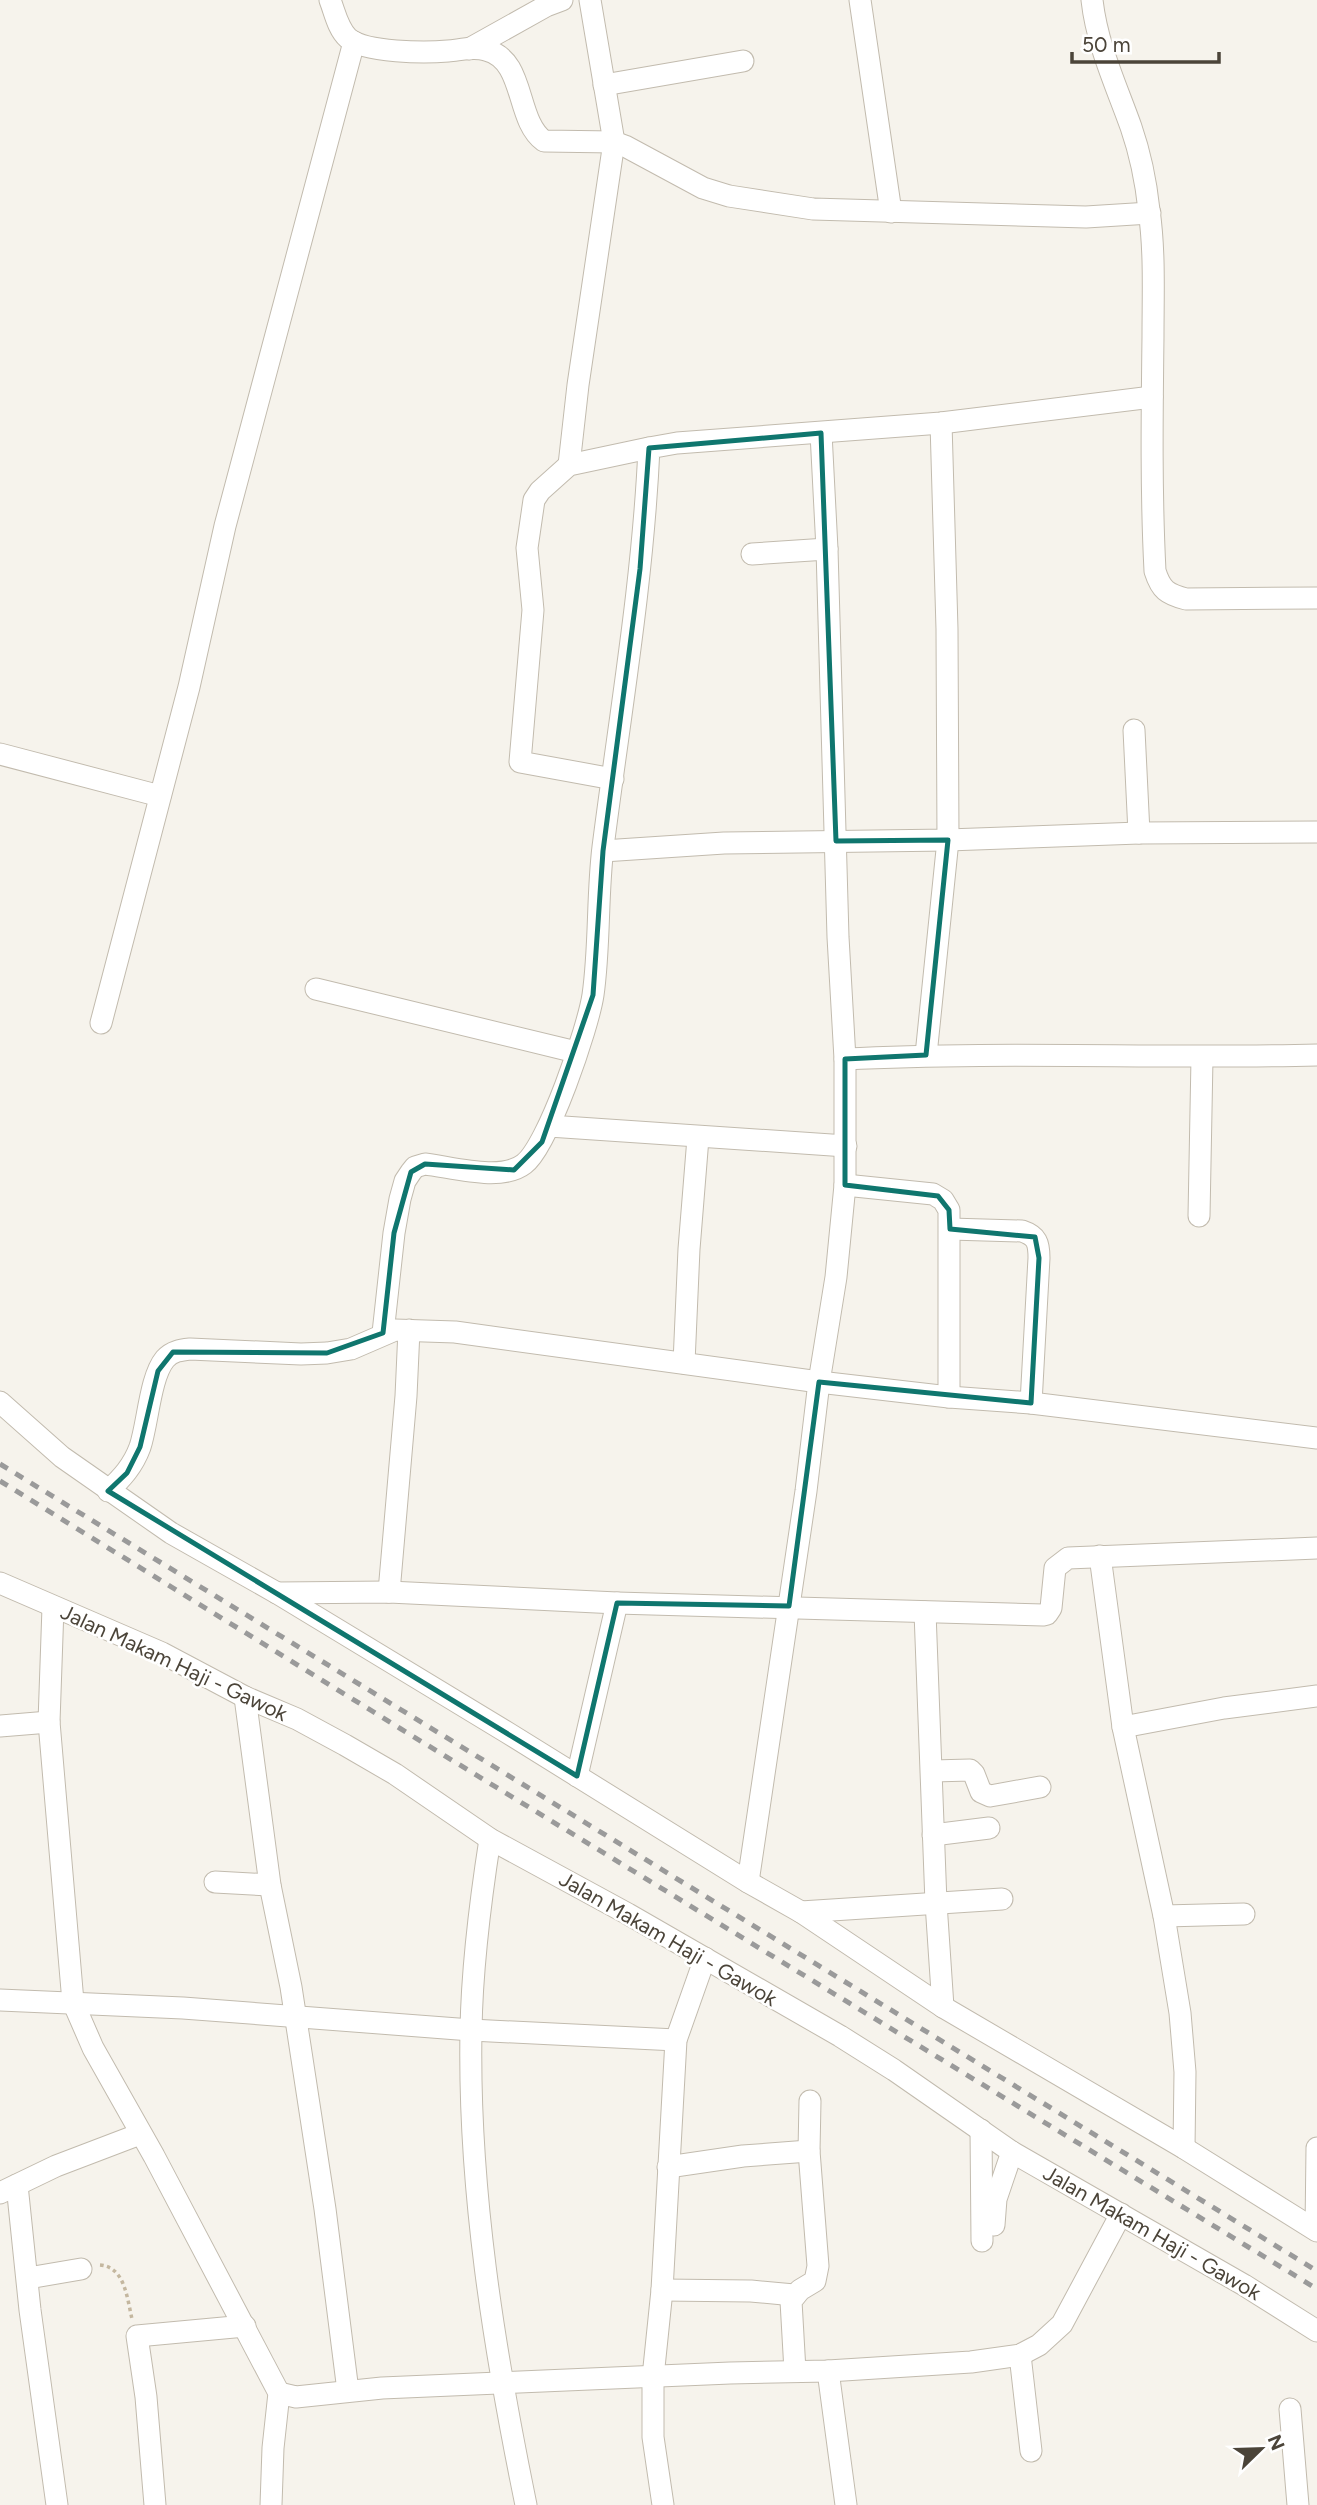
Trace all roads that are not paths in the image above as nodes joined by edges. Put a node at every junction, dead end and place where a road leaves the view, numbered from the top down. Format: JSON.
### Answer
{"nodes":[{"id":1,"x":330,"y":0,"type":"edge"},
{"id":2,"x":562,"y":0,"type":"edge"},
{"id":3,"x":590,"y":0,"type":"edge"},
{"id":4,"x":860,"y":0,"type":"edge"},
{"id":5,"x":1092,"y":0,"type":"edge"},
{"id":6,"x":354,"y":42,"type":"junction"},
{"id":7,"x":469,"y":49,"type":"junction"},
{"id":8,"x":743,"y":61,"type":"dead end"},
{"id":9,"x":604,"y":85,"type":"junction"},
{"id":10,"x":614,"y":142,"type":"junction"},
{"id":11,"x":891,"y":212,"type":"junction"},
{"id":12,"x":1150,"y":213,"type":"junction"},
{"id":13,"x":1153,"y":397,"type":"junction"},
{"id":14,"x":941,"y":423,"type":"junction"},
{"id":15,"x":821,"y":433,"type":"junction"},
{"id":16,"x":649,"y":448,"type":"junction"},
{"id":17,"x":569,"y":465,"type":"junction"},
{"id":18,"x":827,"y":548,"type":"junction"},
{"id":19,"x":752,"y":554,"type":"dead end"},
{"id":20,"x":1317,"y":598,"type":"edge"},
{"id":21,"x":1134,"y":730,"type":"dead end"},
{"id":22,"x":0,"y":754,"type":"edge"},
{"id":23,"x":613,"y":779,"type":"junction"},
{"id":24,"x":160,"y":796,"type":"junction"},
{"id":25,"x":1317,"y":832,"type":"edge"},
{"id":26,"x":1139,"y":833,"type":"junction"},
{"id":27,"x":948,"y":840,"type":"junction"},
{"id":28,"x":836,"y":841,"type":"junction"},
{"id":29,"x":603,"y":851,"type":"junction"},
{"id":30,"x":316,"y":989,"type":"dead end"},
{"id":31,"x":101,"y":1023,"type":"dead end"},
{"id":32,"x":576,"y":1052,"type":"junction"},
{"id":33,"x":926,"y":1055,"type":"junction"},
{"id":34,"x":1317,"y":1055,"type":"edge"},
{"id":35,"x":1202,"y":1058,"type":"junction"},
{"id":36,"x":845,"y":1059,"type":"junction"},
{"id":37,"x":549,"y":1126,"type":"junction"},
{"id":38,"x":698,"y":1138,"type":"junction"},
{"id":39,"x":846,"y":1146,"type":"junction"},
{"id":40,"x":845,"y":1185,"type":"junction"},
{"id":41,"x":1199,"y":1216,"type":"dead end"},
{"id":42,"x":950,"y":1229,"type":"junction"},
{"id":43,"x":409,"y":1330,"type":"junction"},
{"id":44,"x":383,"y":1334,"type":"junction"},
{"id":45,"x":684,"y":1363,"type":"junction"},
{"id":46,"x":819,"y":1382,"type":"junction"},
{"id":47,"x":949,"y":1397,"type":"junction"},
{"id":48,"x":0,"y":1402,"type":"edge"},
{"id":49,"x":1031,"y":1403,"type":"junction"},
{"id":50,"x":1317,"y":1438,"type":"edge"},
{"id":51,"x":108,"y":1491,"type":"junction"},
{"id":52,"x":1317,"y":1548,"type":"edge"},
{"id":53,"x":1100,"y":1556,"type":"junction"},
{"id":54,"x":0,"y":1583,"type":"edge"},
{"id":55,"x":389,"y":1592,"type":"junction"},
{"id":56,"x":277,"y":1593,"type":"junction"},
{"id":57,"x":617,"y":1603,"type":"junction"},
{"id":58,"x":789,"y":1606,"type":"junction"},
{"id":59,"x":53,"y":1607,"type":"junction"},
{"id":60,"x":925,"y":1612,"type":"junction"},
{"id":61,"x":1317,"y":1696,"type":"edge"},
{"id":62,"x":245,"y":1697,"type":"junction"},
{"id":63,"x":49,"y":1722,"type":"junction"},
{"id":64,"x":0,"y":1726,"type":"edge"},
{"id":65,"x":1123,"y":1727,"type":"junction"},
{"id":66,"x":933,"y":1771,"type":"junction"},
{"id":67,"x":577,"y":1776,"type":"junction"},
{"id":68,"x":1040,"y":1787,"type":"dead end"},
{"id":69,"x":989,"y":1828,"type":"dead end"},
{"id":70,"x":933,"y":1835,"type":"junction"},
{"id":71,"x":490,"y":1839,"type":"junction"},
{"id":72,"x":215,"y":1882,"type":"dead end"},
{"id":73,"x":748,"y":1882,"type":"junction"},
{"id":74,"x":271,"y":1885,"type":"junction"},
{"id":75,"x":1002,"y":1899,"type":"dead end"},
{"id":76,"x":936,"y":1903,"type":"junction"},
{"id":77,"x":801,"y":1912,"type":"junction"},
{"id":78,"x":1244,"y":1914,"type":"dead end"},
{"id":79,"x":1164,"y":1916,"type":"junction"},
{"id":80,"x":705,"y":1958,"type":"junction"},
{"id":81,"x":0,"y":2000,"type":"edge"},
{"id":82,"x":73,"y":2002,"type":"junction"},
{"id":83,"x":943,"y":2007,"type":"junction"},
{"id":84,"x":295,"y":2017,"type":"junction"},
{"id":85,"x":471,"y":2030,"type":"junction"},
{"id":86,"x":676,"y":2040,"type":"junction"},
{"id":87,"x":810,"y":2101,"type":"dead end"},
{"id":88,"x":981,"y":2130,"type":"junction"},
{"id":89,"x":140,"y":2134,"type":"junction"},
{"id":90,"x":1184,"y":2148,"type":"junction"},
{"id":91,"x":1317,"y":2148,"type":"edge"},
{"id":92,"x":809,"y":2151,"type":"junction"},
{"id":93,"x":1012,"y":2152,"type":"junction"},
{"id":94,"x":668,"y":2167,"type":"junction"},
{"id":95,"x":1317,"y":2167,"type":"edge"},
{"id":96,"x":9,"y":2189,"type":"edge"},
{"id":97,"x":1121,"y":2214,"type":"junction"},
{"id":98,"x":1316,"y":2231,"type":"edge"},
{"id":99,"x":81,"y":2269,"type":"road end"},
{"id":100,"x":28,"y":2278,"type":"junction"},
{"id":101,"x":662,"y":2290,"type":"junction"},
{"id":102,"x":794,"y":2295,"type":"junction"},
{"id":103,"x":245,"y":2326,"type":"junction"},
{"id":104,"x":1317,"y":2331,"type":"edge"},
{"id":105,"x":1020,"y":2355,"type":"junction"},
{"id":106,"x":795,"y":2371,"type":"junction"},
{"id":107,"x":828,"y":2371,"type":"junction"},
{"id":108,"x":653,"y":2376,"type":"junction"},
{"id":109,"x":502,"y":2383,"type":"junction"},
{"id":110,"x":348,"y":2391,"type":"junction"},
{"id":111,"x":279,"y":2393,"type":"junction"},
{"id":112,"x":1290,"y":2409,"type":"dead end"},
{"id":113,"x":1031,"y":2451,"type":"dead end"},
{"id":114,"x":57,"y":2505,"type":"edge"},
{"id":115,"x":155,"y":2505,"type":"edge"},
{"id":116,"x":271,"y":2505,"type":"edge"},
{"id":117,"x":526,"y":2505,"type":"edge"},
{"id":118,"x":663,"y":2505,"type":"edge"},
{"id":119,"x":846,"y":2505,"type":"edge"},
{"id":120,"x":1298,"y":2505,"type":"edge"}],
"edges":[{"from":1,"to":6,"type":"street"},
{"from":2,"to":7,"type":"street"},
{"from":3,"to":9,"type":"street"},
{"from":4,"to":11,"type":"street"},
{"from":5,"to":12,"type":"street"},
{"from":6,"to":7,"type":"street"},
{"from":6,"to":24,"type":"street"},
{"from":7,"to":10,"type":"street"},
{"from":8,"to":9,"type":"street"},
{"from":9,"to":10,"type":"street"},
{"from":10,"to":11,"type":"street"},
{"from":10,"to":17,"type":"street"},
{"from":11,"to":12,"type":"street"},
{"from":12,"to":13,"type":"street"},
{"from":13,"to":14,"type":"street"},
{"from":13,"to":20,"type":"street"},
{"from":14,"to":15,"type":"street"},
{"from":14,"to":27,"type":"street"},
{"from":15,"to":16,"type":"street"},
{"from":15,"to":18,"type":"street"},
{"from":16,"to":17,"type":"street"},
{"from":16,"to":23,"type":"street"},
{"from":17,"to":23,"type":"street"},
{"from":18,"to":19,"type":"street"},
{"from":18,"to":28,"type":"street"},
{"from":21,"to":26,"type":"street"},
{"from":22,"to":24,"type":"street"},
{"from":23,"to":29,"type":"street"},
{"from":24,"to":31,"type":"street"},
{"from":25,"to":26,"type":"street"},
{"from":26,"to":27,"type":"street"},
{"from":27,"to":28,"type":"street"},
{"from":27,"to":33,"type":"street"},
{"from":28,"to":29,"type":"street"},
{"from":28,"to":36,"type":"street"},
{"from":29,"to":32,"type":"street"},
{"from":30,"to":32,"type":"street"},
{"from":32,"to":37,"type":"street"},
{"from":33,"to":35,"type":"street"},
{"from":33,"to":36,"type":"street"},
{"from":34,"to":35,"type":"street"},
{"from":35,"to":41,"type":"street"},
{"from":36,"to":39,"type":"street"},
{"from":37,"to":38,"type":"street"},
{"from":37,"to":44,"type":"street"},
{"from":38,"to":39,"type":"street"},
{"from":38,"to":45,"type":"street"},
{"from":39,"to":40,"type":"street"},
{"from":40,"to":42,"type":"street"},
{"from":40,"to":46,"type":"street"},
{"from":42,"to":47,"type":"street"},
{"from":42,"to":49,"type":"street"},
{"from":43,"to":44,"type":"street"},
{"from":43,"to":45,"type":"street"},
{"from":43,"to":55,"type":"street"},
{"from":44,"to":51,"type":"street"},
{"from":45,"to":46,"type":"street"},
{"from":46,"to":47,"type":"street"},
{"from":46,"to":58,"type":"street"},
{"from":47,"to":49,"type":"street"},
{"from":48,"to":51,"type":"street"},
{"from":49,"to":50,"type":"street"},
{"from":51,"to":56,"type":"street"},
{"from":52,"to":53,"type":"street"},
{"from":53,"to":60,"type":"street"},
{"from":53,"to":65,"type":"street"},
{"from":54,"to":59,"type":"street","name":"Jalan Makam Haji - Gawok"},
{"from":55,"to":56,"type":"street"},
{"from":55,"to":57,"type":"street"},
{"from":56,"to":67,"type":"street"},
{"from":57,"to":58,"type":"street"},
{"from":57,"to":67,"type":"street"},
{"from":58,"to":60,"type":"street"},
{"from":58,"to":73,"type":"street"},
{"from":59,"to":62,"type":"street","name":"Jalan Makam Haji - Gawok"},
{"from":59,"to":63,"type":"street"},
{"from":60,"to":66,"type":"street"},
{"from":61,"to":65,"type":"street"},
{"from":62,"to":71,"type":"street","name":"Jalan Makam Haji - Gawok"},
{"from":62,"to":74,"type":"street"},
{"from":63,"to":64,"type":"street"},
{"from":63,"to":82,"type":"street"},
{"from":65,"to":79,"type":"street"},
{"from":66,"to":68,"type":"street"},
{"from":66,"to":70,"type":"street"},
{"from":67,"to":73,"type":"street"},
{"from":69,"to":70,"type":"street"},
{"from":70,"to":76,"type":"street"},
{"from":71,"to":80,"type":"street","name":"Jalan Makam Haji - Gawok"},
{"from":71,"to":85,"type":"street"},
{"from":72,"to":74,"type":"street"},
{"from":73,"to":77,"type":"street"},
{"from":74,"to":84,"type":"street"},
{"from":75,"to":76,"type":"street"},
{"from":76,"to":77,"type":"street"},
{"from":76,"to":83,"type":"street"},
{"from":77,"to":83,"type":"street"},
{"from":78,"to":79,"type":"street"},
{"from":79,"to":90,"type":"street"},
{"from":80,"to":86,"type":"street"},
{"from":80,"to":88,"type":"street","name":"Jalan Makam Haji - Gawok"},
{"from":81,"to":82,"type":"street"},
{"from":82,"to":84,"type":"street"},
{"from":82,"to":89,"type":"street"},
{"from":83,"to":90,"type":"street"},
{"from":84,"to":85,"type":"street"},
{"from":84,"to":110,"type":"street"},
{"from":85,"to":86,"type":"street"},
{"from":85,"to":109,"type":"street"},
{"from":86,"to":94,"type":"street"},
{"from":87,"to":92,"type":"street"},
{"from":88,"to":93,"type":"street","name":"Jalan Makam Haji - Gawok"},
{"from":88,"to":93,"type":"street"},
{"from":89,"to":96,"type":"street"},
{"from":89,"to":103,"type":"street"},
{"from":90,"to":98,"type":"street"},
{"from":91,"to":95,"type":"street"},
{"from":92,"to":94,"type":"street"},
{"from":92,"to":102,"type":"street"},
{"from":93,"to":97,"type":"street","name":"Jalan Makam Haji - Gawok"},
{"from":94,"to":101,"type":"street"},
{"from":95,"to":98,"type":"street"},
{"from":96,"to":100,"type":"street"},
{"from":97,"to":104,"type":"street","name":"Jalan Makam Haji - Gawok"},
{"from":97,"to":105,"type":"street"},
{"from":99,"to":100,"type":"street"},
{"from":100,"to":114,"type":"street"},
{"from":101,"to":102,"type":"street"},
{"from":101,"to":108,"type":"street"},
{"from":102,"to":106,"type":"street"},
{"from":103,"to":111,"type":"street"},
{"from":103,"to":115,"type":"street"},
{"from":105,"to":107,"type":"street"},
{"from":105,"to":113,"type":"street"},
{"from":106,"to":107,"type":"street"},
{"from":106,"to":108,"type":"street"},
{"from":107,"to":119,"type":"street"},
{"from":108,"to":109,"type":"street"},
{"from":108,"to":118,"type":"street"},
{"from":109,"to":110,"type":"street"},
{"from":109,"to":117,"type":"street"},
{"from":110,"to":111,"type":"street"},
{"from":111,"to":116,"type":"street"},
{"from":112,"to":120,"type":"street"}]}
